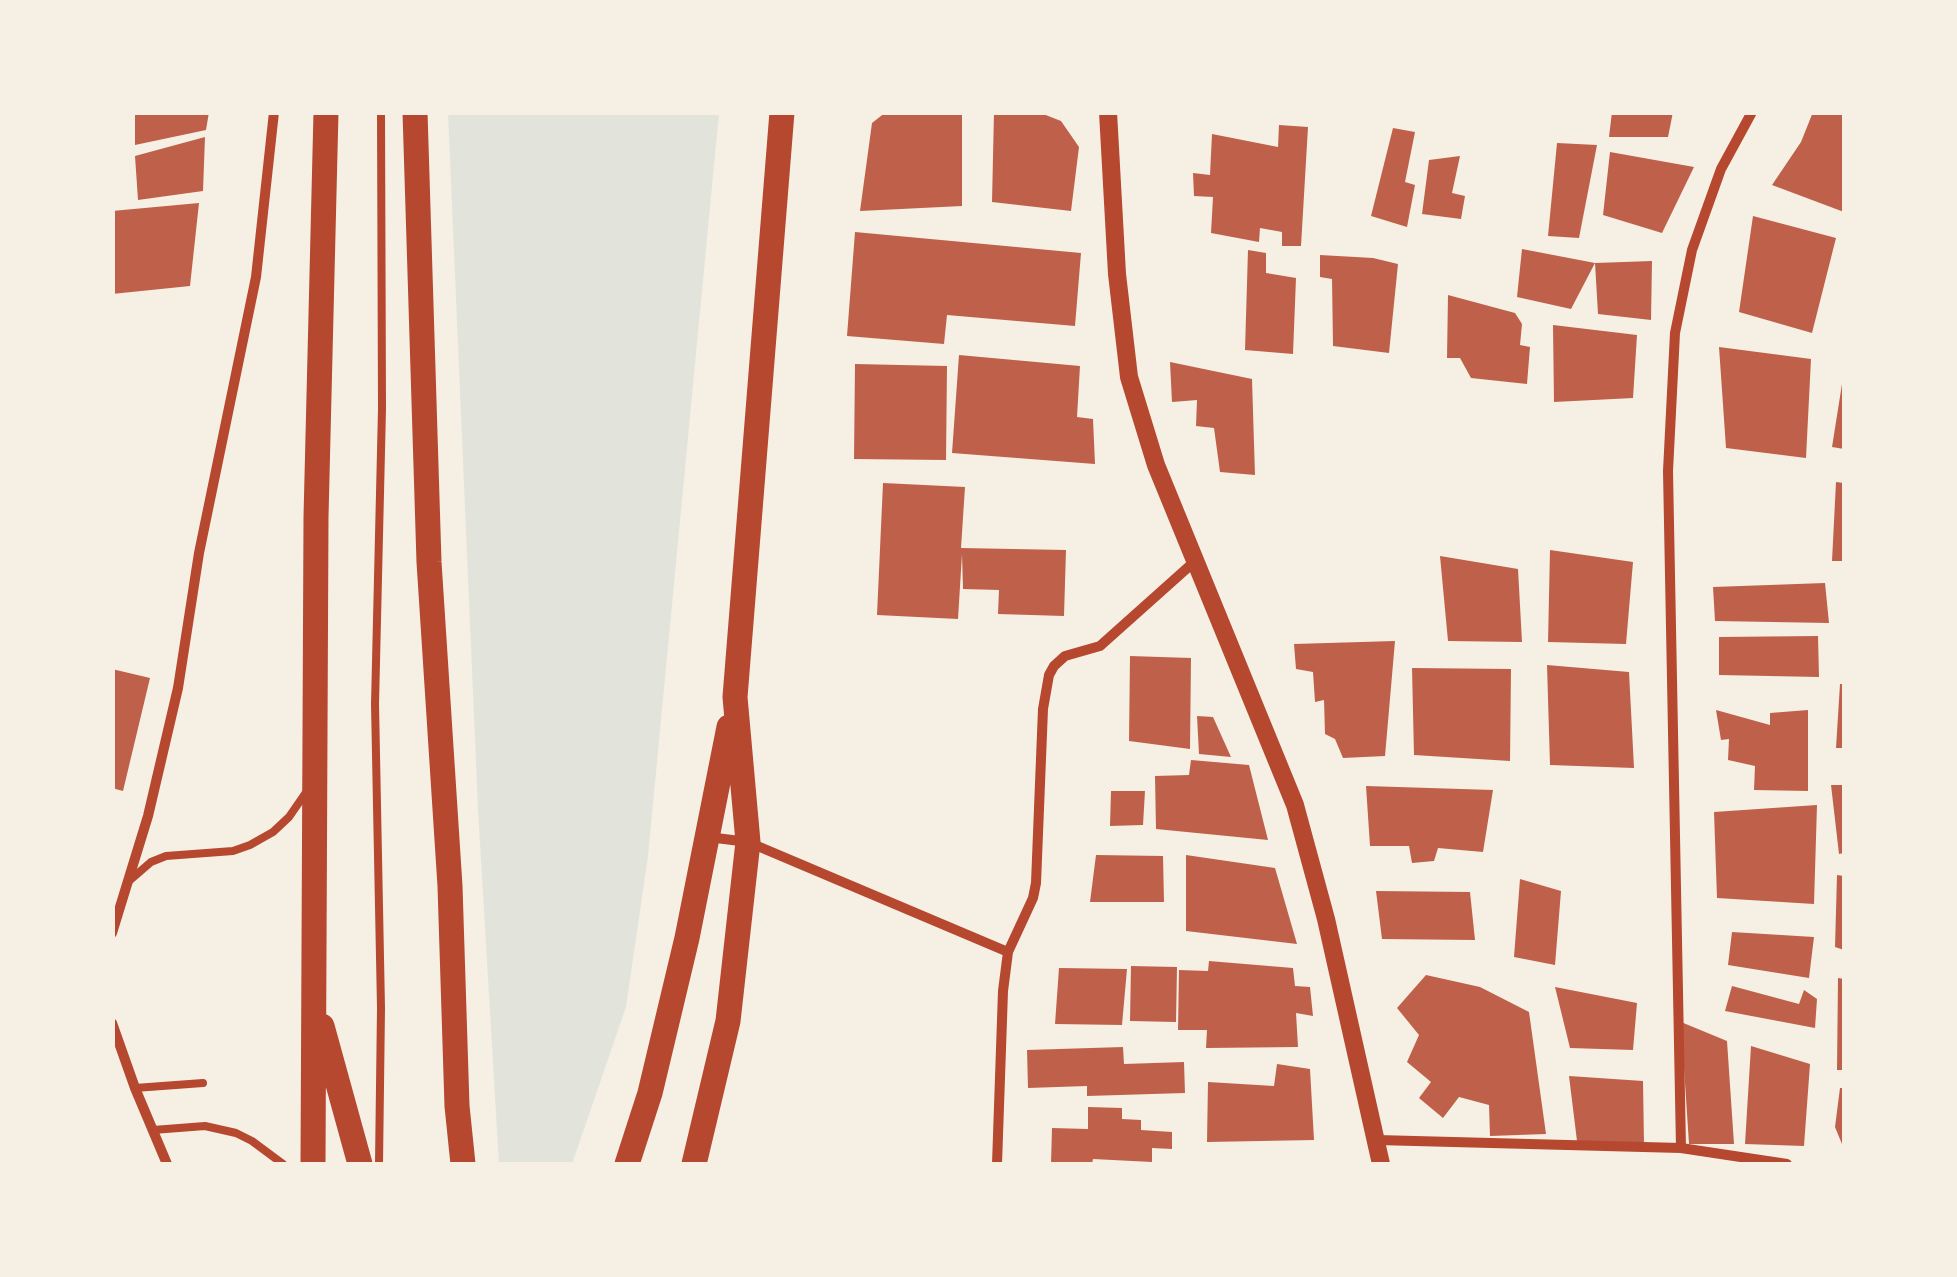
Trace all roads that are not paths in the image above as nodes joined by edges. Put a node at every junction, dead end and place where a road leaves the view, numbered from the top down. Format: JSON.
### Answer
{"nodes":[{"id":1,"x":274,"y":112,"type":"edge"},
{"id":2,"x":326,"y":112,"type":"edge"},
{"id":3,"x":381,"y":112,"type":"edge"},
{"id":4,"x":415,"y":112,"type":"edge"},
{"id":5,"x":782,"y":112,"type":"edge"},
{"id":6,"x":1108,"y":112,"type":"edge"},
{"id":7,"x":1752,"y":112,"type":"edge"},
{"id":8,"x":1194,"y":562,"type":"junction"},
{"id":9,"x":735,"y":697,"type":"junction"},
{"id":10,"x":313,"y":778,"type":"junction"},
{"id":11,"x":707,"y":837,"type":"junction"},
{"id":12,"x":748,"y":842,"type":"junction"},
{"id":13,"x":128,"y":882,"type":"junction"},
{"id":14,"x":112,"y":932,"type":"edge"},
{"id":15,"x":1008,"y":952,"type":"junction"},
{"id":16,"x":311,"y":982,"type":"junction"},
{"id":17,"x":112,"y":1023,"type":"edge"},
{"id":18,"x":203,"y":1084,"type":"dead end"},
{"id":19,"x":134,"y":1088,"type":"junction"},
{"id":20,"x":153,"y":1130,"type":"junction"},
{"id":21,"x":1378,"y":1140,"type":"junction"},
{"id":22,"x":1680,"y":1148,"type":"junction"},
{"id":23,"x":167,"y":1164,"type":"edge"},
{"id":24,"x":284,"y":1164,"type":"edge"},
{"id":25,"x":312,"y":1164,"type":"edge"},
{"id":26,"x":360,"y":1164,"type":"edge"},
{"id":27,"x":380,"y":1164,"type":"edge"},
{"id":28,"x":463,"y":1164,"type":"edge"},
{"id":29,"x":627,"y":1164,"type":"edge"},
{"id":30,"x":694,"y":1164,"type":"edge"},
{"id":31,"x":997,"y":1164,"type":"edge"},
{"id":32,"x":1381,"y":1164,"type":"edge"},
{"id":33,"x":1787,"y":1164,"type":"edge"}],
"edges":[{"from":1,"to":13,"type":"street"},
{"from":2,"to":10,"type":"main road"},
{"from":3,"to":27,"type":"lane"},
{"from":4,"to":28,"type":"main road"},
{"from":5,"to":9,"type":"main road"},
{"from":6,"to":8,"type":"street"},
{"from":7,"to":22,"type":"street"},
{"from":8,"to":15,"type":"street"},
{"from":8,"to":21,"type":"street"},
{"from":9,"to":11,"type":"main road"},
{"from":9,"to":12,"type":"main road"},
{"from":10,"to":13,"type":"lane"},
{"from":10,"to":16,"type":"main road"},
{"from":11,"to":12,"type":"street"},
{"from":11,"to":29,"type":"main road"},
{"from":12,"to":15,"type":"street"},
{"from":12,"to":30,"type":"main road"},
{"from":13,"to":14,"type":"street"},
{"from":15,"to":31,"type":"street"},
{"from":16,"to":25,"type":"main road"},
{"from":16,"to":26,"type":"main road"},
{"from":17,"to":19,"type":"street"},
{"from":18,"to":19,"type":"lane"},
{"from":19,"to":20,"type":"street"},
{"from":20,"to":23,"type":"street"},
{"from":20,"to":24,"type":"lane"},
{"from":21,"to":22,"type":"street"},
{"from":21,"to":32,"type":"street"},
{"from":22,"to":33,"type":"street"}]}
